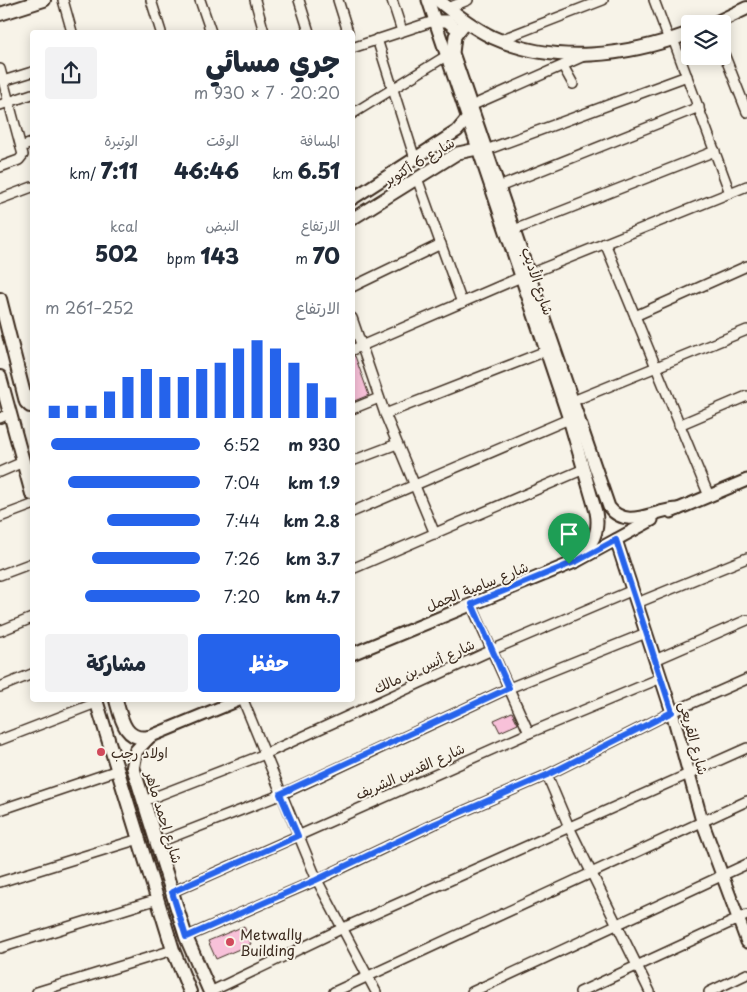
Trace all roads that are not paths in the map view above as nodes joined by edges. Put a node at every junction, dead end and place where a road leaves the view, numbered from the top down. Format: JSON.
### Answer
{"nodes":[{"id":1,"x":44,"y":0,"type":"edge"},
{"id":2,"x":63,"y":0,"type":"edge"},
{"id":3,"x":151,"y":0,"type":"edge"},
{"id":4,"x":200,"y":0,"type":"edge"},
{"id":5,"x":255,"y":0,"type":"edge"},
{"id":6,"x":299,"y":0,"type":"edge"},
{"id":7,"x":338,"y":0,"type":"edge"},
{"id":8,"x":392,"y":0,"type":"edge"},
{"id":9,"x":428,"y":0,"type":"edge"},
{"id":10,"x":468,"y":0,"type":"edge"},
{"id":11,"x":603,"y":0,"type":"edge"},
{"id":12,"x":654,"y":0,"type":"edge"},
{"id":13,"x":443,"y":4,"type":"edge"},
{"id":14,"x":12,"y":5,"type":"edge"},
{"id":15,"x":747,"y":8,"type":"edge"},
{"id":16,"x":0,"y":14,"type":"edge"},
{"id":17,"x":731,"y":16,"type":"edge"},
{"id":18,"x":434,"y":21,"type":"junction"},
{"id":19,"x":462,"y":26,"type":"junction"},
{"id":20,"x":71,"y":30,"type":"edge"},
{"id":21,"x":160,"y":30,"type":"edge"},
{"id":22,"x":210,"y":30,"type":"edge"},
{"id":23,"x":263,"y":30,"type":"edge"},
{"id":24,"x":308,"y":30,"type":"edge"},
{"id":25,"x":347,"y":30,"type":"edge"},
{"id":26,"x":402,"y":31,"type":"junction"},
{"id":27,"x":681,"y":36,"type":"edge"},
{"id":28,"x":378,"y":39,"type":"junction"},
{"id":29,"x":671,"y":39,"type":"junction"},
{"id":30,"x":500,"y":40,"type":"junction"},
{"id":31,"x":355,"y":47,"type":"edge"},
{"id":32,"x":589,"y":54,"type":"junction"},
{"id":33,"x":446,"y":56,"type":"junction"},
{"id":34,"x":728,"y":65,"type":"edge"},
{"id":35,"x":563,"y":66,"type":"junction"},
{"id":36,"x":0,"y":70,"type":"edge"},
{"id":37,"x":30,"y":73,"type":"edge"},
{"id":38,"x":687,"y":76,"type":"junction"},
{"id":39,"x":3,"y":81,"type":"junction"},
{"id":40,"x":572,"y":84,"type":"dead end"},
{"id":41,"x":392,"y":89,"type":"junction"},
{"id":42,"x":30,"y":95,"type":"edge"},
{"id":43,"x":4,"y":103,"type":"edge"},
{"id":44,"x":471,"y":106,"type":"junction"},
{"id":45,"x":699,"y":108,"type":"junction"},
{"id":46,"x":355,"y":112,"type":"edge"},
{"id":47,"x":747,"y":112,"type":"edge"},
{"id":48,"x":467,"y":119,"type":"junction"},
{"id":49,"x":30,"y":144,"type":"edge"},
{"id":50,"x":21,"y":147,"type":"junction"},
{"id":51,"x":482,"y":150,"type":"junction"},
{"id":52,"x":715,"y":151,"type":"junction"},
{"id":53,"x":415,"y":159,"type":"junction"},
{"id":54,"x":0,"y":167,"type":"edge"},
{"id":55,"x":417,"y":178,"type":"junction"},
{"id":56,"x":747,"y":186,"type":"edge"},
{"id":57,"x":499,"y":187,"type":"junction"},
{"id":58,"x":30,"y":188,"type":"edge"},
{"id":59,"x":730,"y":193,"type":"junction"},
{"id":60,"x":355,"y":197,"type":"edge"},
{"id":61,"x":0,"y":199,"type":"edge"},
{"id":62,"x":355,"y":217,"type":"edge"},
{"id":63,"x":514,"y":230,"type":"junction"},
{"id":64,"x":605,"y":242,"type":"junction"},
{"id":65,"x":441,"y":244,"type":"junction"},
{"id":66,"x":747,"y":266,"type":"edge"},
{"id":67,"x":525,"y":275,"type":"junction"},
{"id":68,"x":355,"y":286,"type":"edge"},
{"id":69,"x":0,"y":299,"type":"edge"},
{"id":70,"x":462,"y":303,"type":"junction"},
{"id":71,"x":635,"y":316,"type":"junction"},
{"id":72,"x":355,"y":326,"type":"edge"},
{"id":73,"x":747,"y":330,"type":"edge"},
{"id":74,"x":362,"y":346,"type":"junction"},
{"id":75,"x":355,"y":349,"type":"edge"},
{"id":76,"x":546,"y":351,"type":"junction"},
{"id":77,"x":656,"y":367,"type":"junction"},
{"id":78,"x":0,"y":377,"type":"edge"},
{"id":79,"x":747,"y":396,"type":"edge"},
{"id":80,"x":379,"y":398,"type":"junction"},
{"id":81,"x":573,"y":401,"type":"junction"},
{"id":82,"x":30,"y":405,"type":"edge"},
{"id":83,"x":355,"y":408,"type":"edge"},
{"id":84,"x":385,"y":414,"type":"junction"},
{"id":85,"x":5,"y":416,"type":"edge"},
{"id":86,"x":569,"y":419,"type":"junction"},
{"id":87,"x":680,"y":425,"type":"junction"},
{"id":88,"x":397,"y":444,"type":"junction"},
{"id":89,"x":355,"y":460,"type":"edge"},
{"id":90,"x":24,"y":462,"type":"junction"},
{"id":91,"x":584,"y":469,"type":"junction"},
{"id":92,"x":0,"y":472,"type":"edge"},
{"id":93,"x":747,"y":480,"type":"edge"},
{"id":94,"x":30,"y":486,"type":"edge"},
{"id":95,"x":414,"y":486,"type":"junction"},
{"id":96,"x":709,"y":496,"type":"junction"},
{"id":97,"x":30,"y":506,"type":"edge"},
{"id":98,"x":678,"y":509,"type":"junction"},
{"id":99,"x":355,"y":511,"type":"edge"},
{"id":100,"x":0,"y":518,"type":"edge"},
{"id":101,"x":435,"y":534,"type":"junction"},
{"id":102,"x":616,"y":540,"type":"junction"},
{"id":103,"x":747,"y":558,"type":"edge"},
{"id":104,"x":30,"y":564,"type":"edge"},
{"id":105,"x":569,"y":564,"type":"junction"},
{"id":106,"x":355,"y":568,"type":"edge"},
{"id":107,"x":0,"y":576,"type":"edge"},
{"id":108,"x":633,"y":590,"type":"junction"},
{"id":109,"x":637,"y":603,"type":"junction"},
{"id":110,"x":472,"y":604,"type":"junction"},
{"id":111,"x":30,"y":619,"type":"edge"},
{"id":112,"x":747,"y":620,"type":"edge"},
{"id":113,"x":0,"y":631,"type":"edge"},
{"id":114,"x":646,"y":634,"type":"junction"},
{"id":115,"x":492,"y":650,"type":"junction"},
{"id":116,"x":355,"y":653,"type":"edge"},
{"id":117,"x":655,"y":660,"type":"junction"},
{"id":118,"x":30,"y":675,"type":"edge"},
{"id":119,"x":661,"y":678,"type":"junction"},
{"id":120,"x":747,"y":679,"type":"edge"},
{"id":121,"x":0,"y":687,"type":"edge"},
{"id":122,"x":509,"y":688,"type":"junction"},
{"id":123,"x":94,"y":702,"type":"edge"},
{"id":124,"x":96,"y":702,"type":"edge"},
{"id":125,"x":117,"y":702,"type":"edge"},
{"id":126,"x":234,"y":702,"type":"edge"},
{"id":127,"x":245,"y":702,"type":"edge"},
{"id":128,"x":672,"y":712,"type":"junction"},
{"id":129,"x":122,"y":723,"type":"junction"},
{"id":130,"x":105,"y":729,"type":"junction"},
{"id":131,"x":529,"y":733,"type":"junction"},
{"id":132,"x":149,"y":737,"type":"junction"},
{"id":133,"x":0,"y":740,"type":"edge"},
{"id":134,"x":747,"y":748,"type":"edge"},
{"id":135,"x":265,"y":754,"type":"junction"},
{"id":136,"x":118,"y":770,"type":"junction"},
{"id":137,"x":687,"y":774,"type":"junction"},
{"id":138,"x":547,"y":775,"type":"junction"},
{"id":139,"x":280,"y":794,"type":"junction"},
{"id":140,"x":144,"y":801,"type":"junction"},
{"id":141,"x":747,"y":802,"type":"edge"},
{"id":142,"x":0,"y":810,"type":"edge"},
{"id":143,"x":702,"y":820,"type":"junction"},
{"id":144,"x":569,"y":827,"type":"junction"},
{"id":145,"x":298,"y":836,"type":"junction"},
{"id":146,"x":139,"y":839,"type":"junction"},
{"id":147,"x":157,"y":843,"type":"junction"},
{"id":148,"x":747,"y":864,"type":"edge"},
{"id":149,"x":591,"y":873,"type":"junction"},
{"id":150,"x":721,"y":874,"type":"junction"},
{"id":151,"x":316,"y":880,"type":"junction"},
{"id":152,"x":0,"y":882,"type":"edge"},
{"id":153,"x":172,"y":892,"type":"junction"},
{"id":154,"x":158,"y":899,"type":"junction"},
{"id":155,"x":742,"y":917,"type":"edge"},
{"id":156,"x":618,"y":925,"type":"junction"},
{"id":157,"x":343,"y":928,"type":"junction"},
{"id":158,"x":186,"y":937,"type":"junction"},
{"id":159,"x":747,"y":942,"type":"edge"},
{"id":160,"x":0,"y":948,"type":"edge"},
{"id":161,"x":173,"y":950,"type":"junction"},
{"id":162,"x":638,"y":966,"type":"junction"},
{"id":163,"x":747,"y":974,"type":"edge"},
{"id":164,"x":368,"y":977,"type":"junction"},
{"id":165,"x":37,"y":992,"type":"edge"},
{"id":166,"x":190,"y":992,"type":"edge"},
{"id":167,"x":210,"y":992,"type":"edge"},
{"id":168,"x":334,"y":992,"type":"edge"},
{"id":169,"x":376,"y":992,"type":"edge"},
{"id":170,"x":472,"y":992,"type":"edge"},
{"id":171,"x":580,"y":992,"type":"edge"},
{"id":172,"x":650,"y":992,"type":"edge"},
{"id":173,"x":710,"y":992,"type":"edge"}],
"edges":[{"from":1,"to":14,"type":"main road"},
{"from":2,"to":20,"type":"street"},
{"from":3,"to":21,"type":"street"},
{"from":4,"to":22,"type":"street"},
{"from":5,"to":23,"type":"street"},
{"from":6,"to":24,"type":"street"},
{"from":7,"to":25,"type":"street"},
{"from":8,"to":26,"type":"street"},
{"from":9,"to":18,"type":"street","name":"شارع الأديب"},
{"from":10,"to":13,"type":"street"},
{"from":11,"to":30,"type":"street"},
{"from":12,"to":29,"type":"street"},
{"from":13,"to":19,"type":"main road"},
{"from":14,"to":16,"type":"main road"},
{"from":15,"to":17,"type":"main road"},
{"from":18,"to":19,"type":"street"},
{"from":18,"to":26,"type":"street"},
{"from":18,"to":33,"type":"street","name":"شارع الأديب"},
{"from":19,"to":30,"type":"main road"},
{"from":19,"to":44,"type":"street","name":"شارع الأديب"},
{"from":26,"to":28,"type":"street"},
{"from":27,"to":29,"type":"main road"},
{"from":28,"to":31,"type":"street"},
{"from":28,"to":41,"type":"street"},
{"from":29,"to":32,"type":"main road"},
{"from":29,"to":38,"type":"street"},
{"from":30,"to":32,"type":"main road"},
{"from":32,"to":35,"type":"street"},
{"from":33,"to":41,"type":"street"},
{"from":33,"to":48,"type":"street","name":"شارع الأديب"},
{"from":34,"to":47,"type":"street"},
{"from":35,"to":40,"type":"street"},
{"from":35,"to":44,"type":"street"},
{"from":36,"to":39,"type":"street"},
{"from":37,"to":39,"type":"street"},
{"from":38,"to":45,"type":"street"},
{"from":38,"to":51,"type":"street"},
{"from":39,"to":43,"type":"street"},
{"from":41,"to":46,"type":"street"},
{"from":41,"to":53,"type":"street"},
{"from":42,"to":43,"type":"street"},
{"from":43,"to":50,"type":"street"},
{"from":44,"to":51,"type":"street","name":"شارع الأديب"},
{"from":45,"to":52,"type":"street"},
{"from":45,"to":57,"type":"street"},
{"from":48,"to":51,"type":"street","name":"شارع الأديب"},
{"from":48,"to":53,"type":"street","name":"شارع 6 أكتوبر"},
{"from":49,"to":50,"type":"street"},
{"from":50,"to":54,"type":"street"},
{"from":51,"to":55,"type":"street","name":"شارع 6 أكتوبر"},
{"from":51,"to":57,"type":"street","name":"شارع الأديب"},
{"from":51,"to":67,"type":"street","name":"شارع الأديب"},
{"from":52,"to":59,"type":"street"},
{"from":52,"to":63,"type":"street"},
{"from":53,"to":60,"type":"street","name":"شارع 6 أكتوبر"},
{"from":55,"to":62,"type":"street","name":"شارع 6 أكتوبر"},
{"from":55,"to":65,"type":"street"},
{"from":56,"to":59,"type":"street"},
{"from":57,"to":63,"type":"street","name":"شارع الأديب"},
{"from":58,"to":61,"type":"street"},
{"from":59,"to":64,"type":"street"},
{"from":63,"to":67,"type":"street","name":"شارع الأديب"},
{"from":64,"to":67,"type":"street"},
{"from":64,"to":71,"type":"street"},
{"from":65,"to":68,"type":"street"},
{"from":65,"to":70,"type":"street"},
{"from":66,"to":71,"type":"street"},
{"from":67,"to":70,"type":"street"},
{"from":67,"to":76,"type":"street","name":"شارع الأديب"},
{"from":67,"to":81,"type":"street","name":"شارع الأديب"},
{"from":69,"to":82,"type":"main road"},
{"from":70,"to":74,"type":"street"},
{"from":71,"to":77,"type":"street"},
{"from":72,"to":74,"type":"street"},
{"from":73,"to":77,"type":"street"},
{"from":74,"to":75,"type":"street"},
{"from":74,"to":80,"type":"street"},
{"from":76,"to":84,"type":"street"},
{"from":76,"to":86,"type":"street","name":"شارع الأديب"},
{"from":77,"to":81,"type":"street"},
{"from":77,"to":87,"type":"street"},
{"from":78,"to":85,"type":"main road"},
{"from":79,"to":87,"type":"street"},
{"from":80,"to":83,"type":"street"},
{"from":80,"to":84,"type":"street"},
{"from":81,"to":98,"type":"street","name":"شارع الأديب"},
{"from":84,"to":88,"type":"street"},
{"from":85,"to":90,"type":"main road"},
{"from":86,"to":91,"type":"street","name":"شارع الأديب"},
{"from":86,"to":95,"type":"street"},
{"from":87,"to":96,"type":"street"},
{"from":88,"to":89,"type":"street"},
{"from":88,"to":95,"type":"street"},
{"from":90,"to":92,"type":"street"},
{"from":90,"to":94,"type":"main road"},
{"from":91,"to":101,"type":"street"},
{"from":91,"to":105,"type":"street","name":"شارع الأديب"},
{"from":93,"to":96,"type":"street","name":"شارع سامية الجمل"},
{"from":95,"to":99,"type":"street"},
{"from":95,"to":101,"type":"street"},
{"from":96,"to":98,"type":"street","name":"شارع سامية الجمل"},
{"from":97,"to":100,"type":"street"},
{"from":98,"to":102,"type":"street","name":"شارع سامية الجمل"},
{"from":101,"to":106,"type":"street"},
{"from":102,"to":105,"type":"street","name":"شارع سامية الجمل"},
{"from":102,"to":108,"type":"street","name":"شارع القريعى"},
{"from":103,"to":109,"type":"street"},
{"from":104,"to":107,"type":"street"},
{"from":105,"to":110,"type":"street","name":"شارع سامية الجمل"},
{"from":108,"to":109,"type":"street","name":"شارع القريعى"},
{"from":108,"to":115,"type":"street","name":"شارع أنس بن مالك"},
{"from":109,"to":114,"type":"street","name":"شارع القريعى"},
{"from":110,"to":115,"type":"street"},
{"from":110,"to":116,"type":"street","name":"شارع سامية الجمل"},
{"from":111,"to":113,"type":"street"},
{"from":112,"to":117,"type":"street"},
{"from":114,"to":117,"type":"street","name":"شارع القريعى"},
{"from":114,"to":122,"type":"street"},
{"from":115,"to":122,"type":"street"},
{"from":115,"to":135,"type":"street","name":"شارع أنس بن مالك"},
{"from":117,"to":119,"type":"street","name":"شارع القريعى"},
{"from":118,"to":121,"type":"street"},
{"from":119,"to":128,"type":"street","name":"شارع القريعى"},
{"from":119,"to":131,"type":"street","name":"شارع القدس الشريف"},
{"from":120,"to":128,"type":"street"},
{"from":122,"to":131,"type":"street"},
{"from":122,"to":139,"type":"street"},
{"from":123,"to":133,"type":"street"},
{"from":124,"to":130,"type":"main road"},
{"from":125,"to":129,"type":"main road"},
{"from":126,"to":132,"type":"street"},
{"from":127,"to":135,"type":"street"},
{"from":128,"to":137,"type":"street","name":"شارع القريعى"},
{"from":128,"to":138,"type":"street"},
{"from":129,"to":130,"type":"main road"},
{"from":129,"to":132,"type":"main road"},
{"from":130,"to":136,"type":"main road"},
{"from":131,"to":145,"type":"street","name":"شارع القدس الشريف"},
{"from":132,"to":140,"type":"main road","name":"شارع احمد ماهر"},
{"from":134,"to":137,"type":"street"},
{"from":135,"to":139,"type":"street"},
{"from":135,"to":140,"type":"street","name":"شارع أنس بن مالك"},
{"from":136,"to":142,"type":"street"},
{"from":136,"to":146,"type":"main road"},
{"from":137,"to":143,"type":"street","name":"شارع القريعى"},
{"from":137,"to":144,"type":"street"},
{"from":138,"to":144,"type":"street"},
{"from":138,"to":151,"type":"street"},
{"from":139,"to":145,"type":"street"},
{"from":139,"to":147,"type":"street"},
{"from":140,"to":147,"type":"main road","name":"شارع احمد ماهر"},
{"from":141,"to":143,"type":"street"},
{"from":143,"to":149,"type":"street"},
{"from":143,"to":150,"type":"street","name":"شارع القريعى"},
{"from":144,"to":149,"type":"street"},
{"from":144,"to":157,"type":"street"},
{"from":145,"to":151,"type":"street"},
{"from":145,"to":153,"type":"street","name":"شارع القدس الشريف"},
{"from":146,"to":152,"type":"street"},
{"from":146,"to":154,"type":"main road"},
{"from":147,"to":153,"type":"main road","name":"شارع احمد ماهر"},
{"from":148,"to":150,"type":"street"},
{"from":149,"to":156,"type":"street"},
{"from":149,"to":164,"type":"street"},
{"from":150,"to":155,"type":"street","name":"شارع القريعى"},
{"from":150,"to":156,"type":"street"},
{"from":151,"to":157,"type":"street"},
{"from":151,"to":158,"type":"street"},
{"from":153,"to":158,"type":"main road","name":"شارع احمد ماهر"},
{"from":154,"to":160,"type":"street"},
{"from":154,"to":161,"type":"main road"},
{"from":155,"to":159,"type":"street","name":"شارع القريعى"},
{"from":155,"to":162,"type":"street"},
{"from":156,"to":162,"type":"street"},
{"from":156,"to":170,"type":"street"},
{"from":157,"to":164,"type":"street"},
{"from":157,"to":167,"type":"street"},
{"from":158,"to":167,"type":"main road","name":"شارع احمد ماهر"},
{"from":161,"to":165,"type":"street"},
{"from":161,"to":166,"type":"main road"},
{"from":162,"to":171,"type":"street"},
{"from":162,"to":172,"type":"street"},
{"from":163,"to":173,"type":"street"},
{"from":164,"to":168,"type":"street"},
{"from":164,"to":169,"type":"street"}]}
